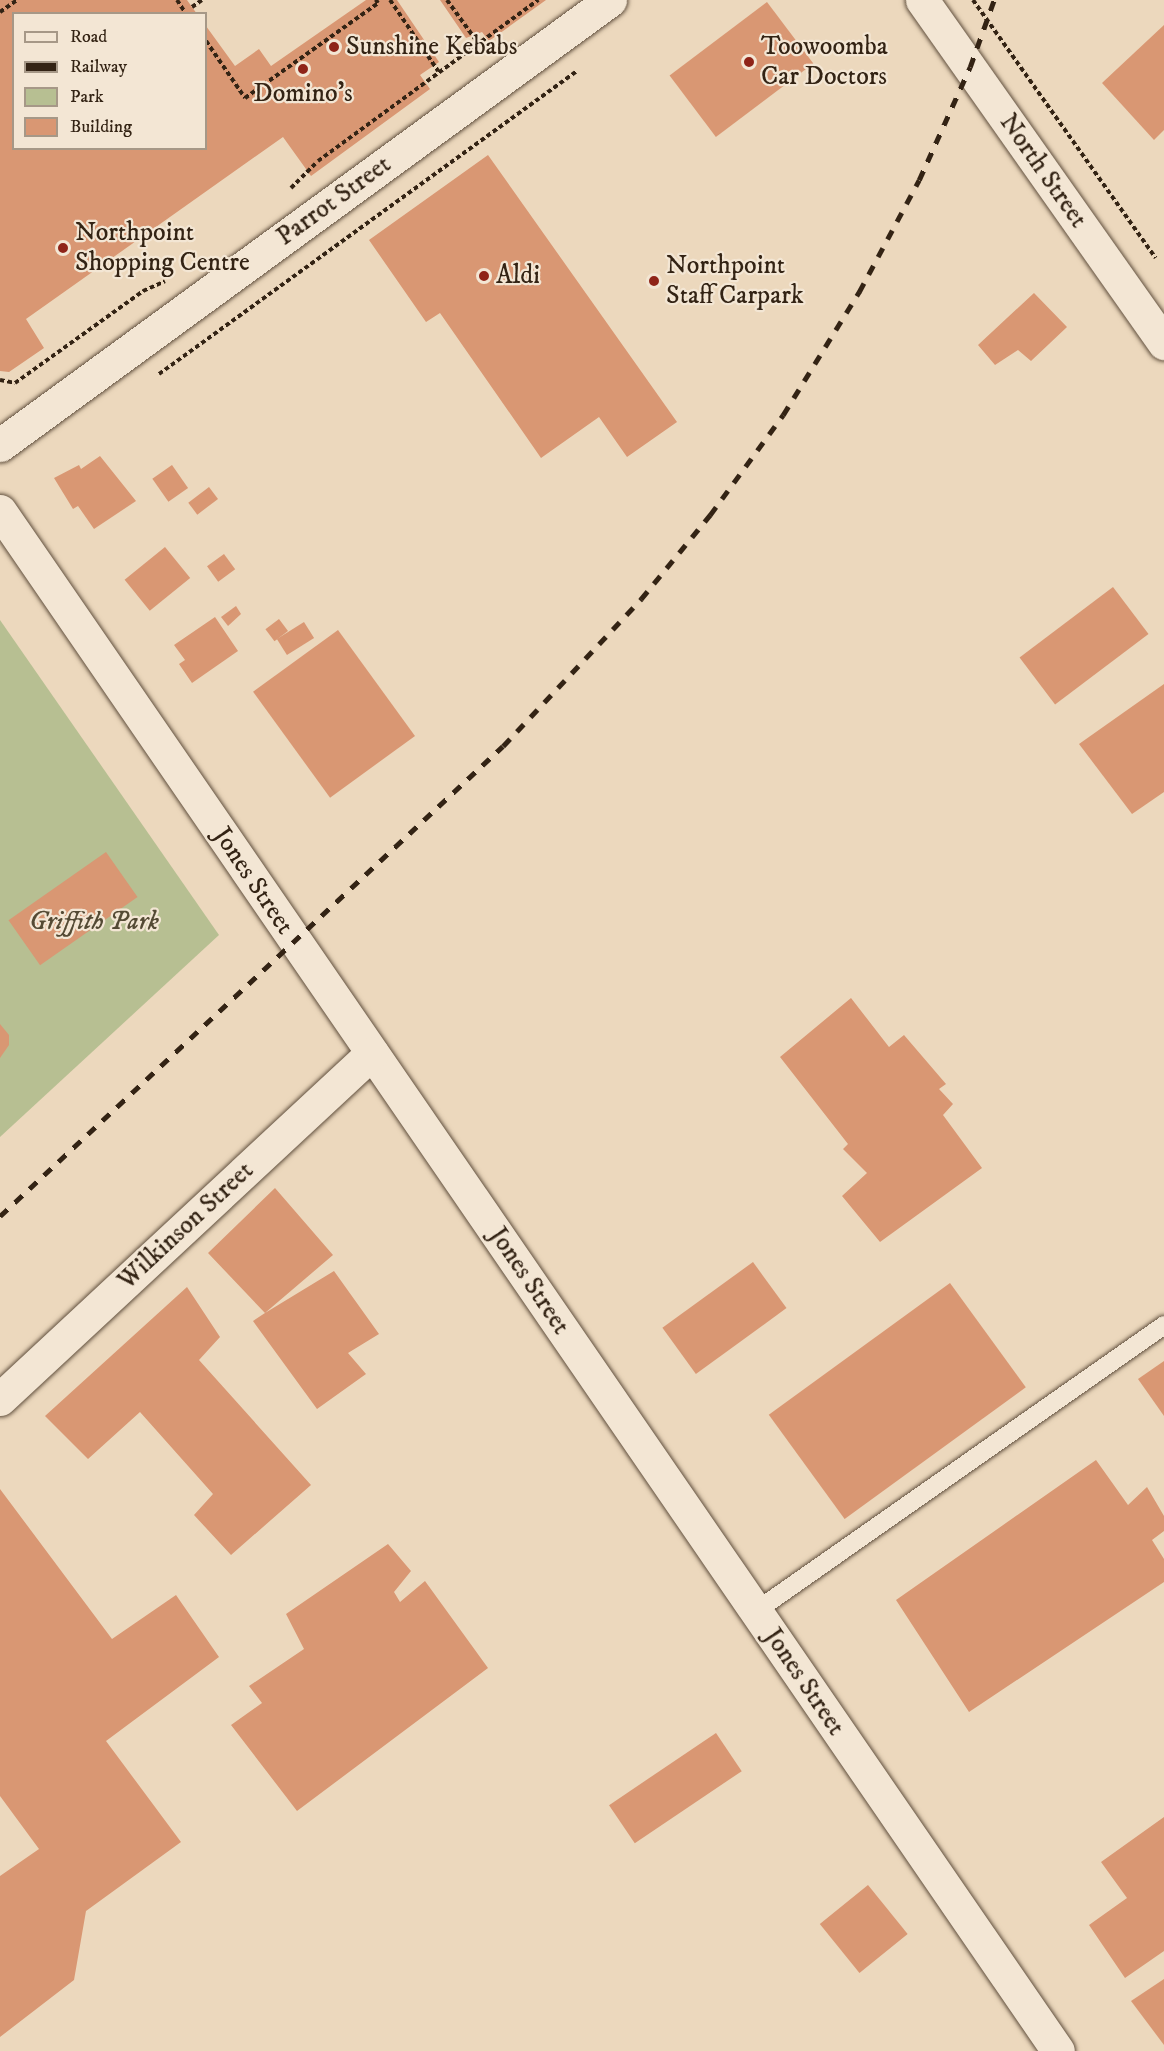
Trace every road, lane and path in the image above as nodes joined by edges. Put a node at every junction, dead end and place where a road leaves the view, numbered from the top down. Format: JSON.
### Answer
{"nodes":[{"id":1,"x":17,"y":0,"type":"edge"},
{"id":2,"x":202,"y":0,"type":"edge"},
{"id":3,"x":375,"y":0,"type":"edge"},
{"id":4,"x":390,"y":0,"type":"edge"},
{"id":5,"x":447,"y":0,"type":"edge"},
{"id":6,"x":538,"y":0,"type":"edge"},
{"id":7,"x":610,"y":0,"type":"edge"},
{"id":8,"x":922,"y":0,"type":"edge"},
{"id":9,"x":973,"y":0,"type":"edge"},
{"id":10,"x":192,"y":8,"type":"dead end"},
{"id":11,"x":0,"y":12,"type":"edge"},
{"id":12,"x":207,"y":42,"type":"edge"},
{"id":13,"x":478,"y":43,"type":"junction"},
{"id":14,"x":438,"y":71,"type":"junction"},
{"id":15,"x":577,"y":71,"type":"dead end"},
{"id":16,"x":285,"y":195,"type":"dead end"},
{"id":17,"x":1156,"y":258,"type":"dead end"},
{"id":18,"x":168,"y":279,"type":"dead end"},
{"id":19,"x":1164,"y":343,"type":"edge"},
{"id":20,"x":159,"y":374,"type":"dead end"},
{"id":21,"x":0,"y":380,"type":"edge"},
{"id":22,"x":0,"y":445,"type":"edge"},
{"id":23,"x":0,"y":511,"type":"edge"},
{"id":24,"x":372,"y":1053,"type":"junction"},
{"id":25,"x":1164,"y":1325,"type":"edge"},
{"id":26,"x":0,"y":1400,"type":"edge"},
{"id":27,"x":756,"y":1611,"type":"junction"},
{"id":28,"x":1058,"y":2051,"type":"edge"}],
"edges":[{"from":1,"to":11,"type":"path"},
{"from":2,"to":10,"type":"path"},
{"from":3,"to":12,"type":"path"},
{"from":4,"to":14,"type":"path"},
{"from":5,"to":13,"type":"path"},
{"from":6,"to":13,"type":"path"},
{"from":7,"to":22,"type":"street","name":"Parrot Street"},
{"from":8,"to":19,"type":"street","name":"North Street"},
{"from":9,"to":17,"type":"path"},
{"from":13,"to":14,"type":"path"},
{"from":14,"to":16,"type":"path"},
{"from":15,"to":20,"type":"path"},
{"from":18,"to":21,"type":"path"},
{"from":23,"to":24,"type":"street","name":"Jones Street"},
{"from":24,"to":26,"type":"street","name":"Wilkinson Street"},
{"from":24,"to":27,"type":"street","name":"Jones Street"},
{"from":25,"to":27,"type":"lane"},
{"from":27,"to":28,"type":"street","name":"Jones Street"}]}
